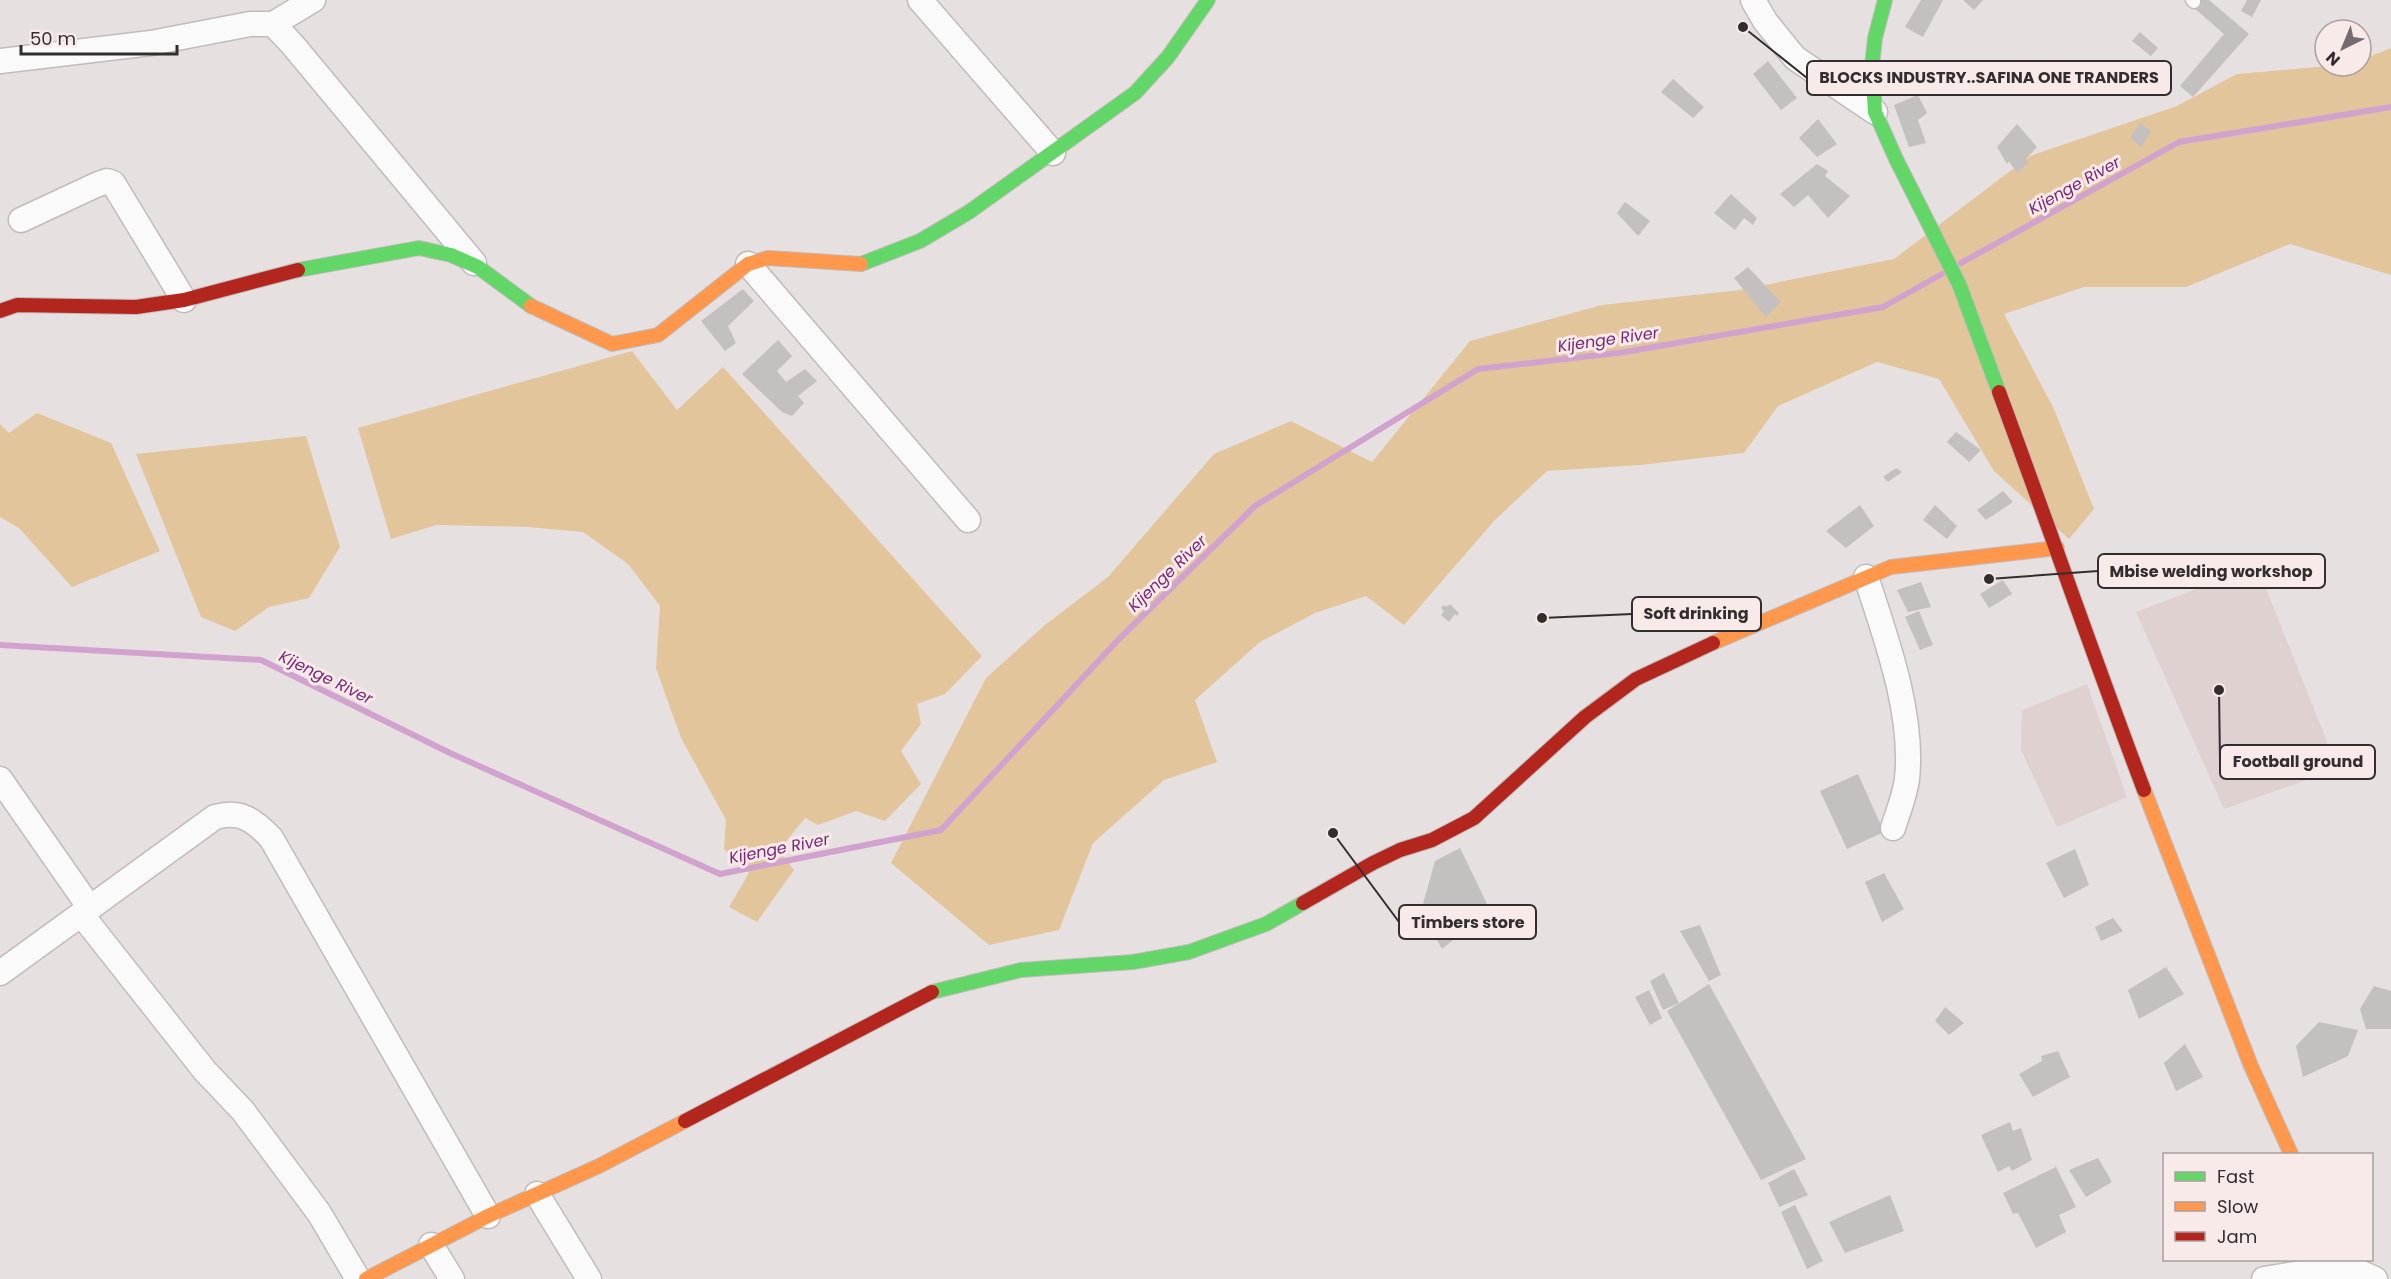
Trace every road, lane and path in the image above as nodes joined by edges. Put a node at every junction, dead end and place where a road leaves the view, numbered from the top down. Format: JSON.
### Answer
{"nodes":[{"id":1,"x":314,"y":0,"type":"edge"},
{"id":2,"x":920,"y":0,"type":"edge"},
{"id":3,"x":1208,"y":0,"type":"edge"},
{"id":4,"x":1753,"y":0,"type":"edge"},
{"id":5,"x":1885,"y":0,"type":"edge"},
{"id":6,"x":273,"y":24,"type":"junction"},
{"id":7,"x":0,"y":61,"type":"edge"},
{"id":8,"x":1875,"y":112,"type":"junction"},
{"id":9,"x":1053,"y":153,"type":"junction"},
{"id":10,"x":21,"y":220,"type":"dead end"},
{"id":11,"x":748,"y":264,"type":"junction"},
{"id":12,"x":478,"y":267,"type":"junction"},
{"id":13,"x":184,"y":300,"type":"junction"},
{"id":14,"x":0,"y":311,"type":"edge"},
{"id":15,"x":968,"y":520,"type":"dead end"},
{"id":16,"x":2057,"y":548,"type":"junction"},
{"id":17,"x":1866,"y":577,"type":"junction"},
{"id":18,"x":0,"y":779,"type":"edge"},
{"id":19,"x":1893,"y":828,"type":"dead end"},
{"id":20,"x":86,"y":911,"type":"junction"},
{"id":21,"x":0,"y":973,"type":"edge"},
{"id":22,"x":2290,"y":1153,"type":"edge"},
{"id":23,"x":537,"y":1194,"type":"junction"},
{"id":24,"x":488,"y":1216,"type":"junction"},
{"id":25,"x":431,"y":1245,"type":"junction"},
{"id":26,"x":2326,"y":1264,"type":"edge"},
{"id":27,"x":358,"y":1279,"type":"edge"},
{"id":28,"x":366,"y":1279,"type":"edge"},
{"id":29,"x":452,"y":1279,"type":"edge"},
{"id":30,"x":589,"y":1279,"type":"edge"},
{"id":31,"x":2264,"y":1279,"type":"edge"},
{"id":32,"x":2375,"y":1279,"type":"edge"}],
"edges":[{"from":1,"to":6,"type":"street"},
{"from":2,"to":9,"type":"street"},
{"from":3,"to":9,"type":"street"},
{"from":4,"to":8,"type":"street"},
{"from":5,"to":8,"type":"street"},
{"from":6,"to":7,"type":"street"},
{"from":6,"to":12,"type":"street"},
{"from":8,"to":16,"type":"street"},
{"from":9,"to":11,"type":"street"},
{"from":10,"to":13,"type":"street"},
{"from":11,"to":12,"type":"street"},
{"from":11,"to":15,"type":"street"},
{"from":12,"to":13,"type":"street"},
{"from":13,"to":14,"type":"street"},
{"from":16,"to":17,"type":"street"},
{"from":16,"to":22,"type":"street"},
{"from":17,"to":19,"type":"street"},
{"from":17,"to":23,"type":"street"},
{"from":18,"to":20,"type":"street"},
{"from":20,"to":21,"type":"street"},
{"from":20,"to":24,"type":"street"},
{"from":20,"to":27,"type":"street"},
{"from":23,"to":24,"type":"street"},
{"from":23,"to":30,"type":"street"},
{"from":24,"to":25,"type":"street"},
{"from":25,"to":28,"type":"street"},
{"from":25,"to":29,"type":"street"},
{"from":26,"to":31,"type":"street"},
{"from":26,"to":32,"type":"street"}]}
